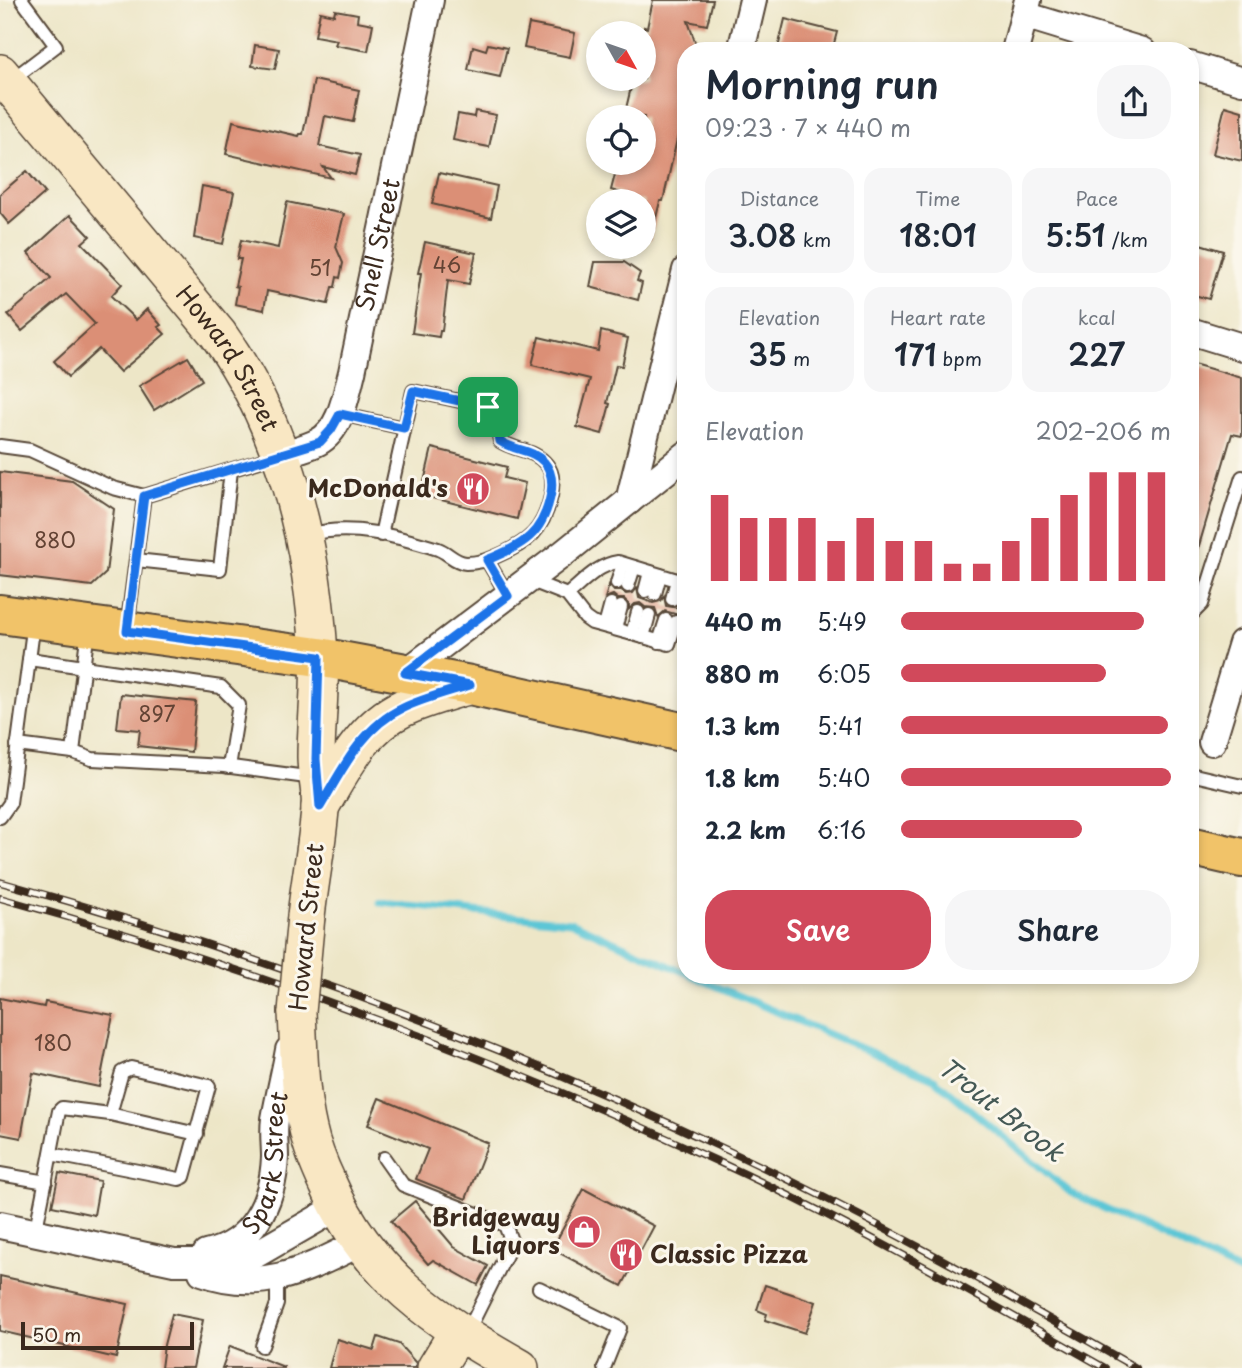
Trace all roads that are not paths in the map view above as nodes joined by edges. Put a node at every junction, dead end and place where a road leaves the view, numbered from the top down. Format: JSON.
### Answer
{"nodes":[{"id":1,"x":22,"y":0,"type":"edge"},
{"id":2,"x":430,"y":0,"type":"edge"},
{"id":3,"x":753,"y":0,"type":"edge"},
{"id":4,"x":1026,"y":8,"type":"edge"},
{"id":5,"x":743,"y":42,"type":"edge"},
{"id":6,"x":1017,"y":42,"type":"edge"},
{"id":7,"x":1118,"y":42,"type":"edge"},
{"id":8,"x":1199,"y":68,"type":"edge"},
{"id":9,"x":4,"y":78,"type":"edge"},
{"id":10,"x":1242,"y":81,"type":"edge"},
{"id":11,"x":677,"y":306,"type":"edge"},
{"id":12,"x":1199,"y":334,"type":"edge"},
{"id":13,"x":1242,"y":347,"type":"edge"},
{"id":14,"x":340,"y":414,"type":"junction"},
{"id":15,"x":404,"y":428,"type":"junction"},
{"id":16,"x":0,"y":446,"type":"edge"},
{"id":17,"x":280,"y":455,"type":"junction"},
{"id":18,"x":677,"y":468,"type":"edge"},
{"id":19,"x":230,"y":470,"type":"junction"},
{"id":20,"x":1242,"y":477,"type":"edge"},
{"id":21,"x":144,"y":496,"type":"junction"},
{"id":22,"x":629,"y":501,"type":"junction"},
{"id":23,"x":381,"y":535,"type":"junction"},
{"id":24,"x":304,"y":536,"type":"junction"},
{"id":25,"x":136,"y":560,"type":"junction"},
{"id":26,"x":487,"y":560,"type":"junction"},
{"id":27,"x":628,"y":565,"type":"junction"},
{"id":28,"x":655,"y":573,"type":"junction"},
{"id":29,"x":677,"y":580,"type":"edge"},
{"id":30,"x":622,"y":584,"type":"dead end"},
{"id":31,"x":518,"y":588,"type":"junction"},
{"id":32,"x":650,"y":592,"type":"dead end"},
{"id":33,"x":567,"y":595,"type":"junction"},
{"id":34,"x":616,"y":605,"type":"dead end"},
{"id":35,"x":1199,"y":607,"type":"edge"},
{"id":36,"x":644,"y":613,"type":"dead end"},
{"id":37,"x":17,"y":617,"type":"edge"},
{"id":38,"x":671,"y":621,"type":"dead end"},
{"id":39,"x":88,"y":626,"type":"junction"},
{"id":40,"x":610,"y":628,"type":"junction"},
{"id":41,"x":127,"y":631,"type":"junction"},
{"id":42,"x":637,"y":635,"type":"junction"},
{"id":43,"x":1242,"y":643,"type":"edge"},
{"id":44,"x":319,"y":657,"type":"junction"},
{"id":45,"x":29,"y":659,"type":"junction"},
{"id":46,"x":82,"y":666,"type":"junction"},
{"id":47,"x":405,"y":673,"type":"junction"},
{"id":48,"x":470,"y":685,"type":"junction"},
{"id":49,"x":677,"y":731,"type":"edge"},
{"id":50,"x":1212,"y":742,"type":"dead end"},
{"id":51,"x":17,"y":745,"type":"junction"},
{"id":52,"x":73,"y":752,"type":"junction"},
{"id":53,"x":229,"y":767,"type":"junction"},
{"id":54,"x":1199,"y":776,"type":"edge"},
{"id":55,"x":1242,"y":786,"type":"edge"},
{"id":56,"x":319,"y":793,"type":"junction"},
{"id":57,"x":0,"y":817,"type":"edge"},
{"id":58,"x":1199,"y":848,"type":"edge"},
{"id":59,"x":1242,"y":858,"type":"edge"},
{"id":60,"x":297,"y":1013,"type":"junction"},
{"id":61,"x":110,"y":1114,"type":"junction"},
{"id":62,"x":197,"y":1134,"type":"junction"},
{"id":63,"x":51,"y":1154,"type":"junction"},
{"id":64,"x":384,"y":1158,"type":"dead end"},
{"id":65,"x":0,"y":1174,"type":"edge"},
{"id":66,"x":46,"y":1182,"type":"junction"},
{"id":67,"x":338,"y":1207,"type":"junction"},
{"id":68,"x":0,"y":1225,"type":"edge"},
{"id":69,"x":35,"y":1233,"type":"junction"},
{"id":70,"x":360,"y":1244,"type":"junction"},
{"id":71,"x":174,"y":1262,"type":"junction"},
{"id":72,"x":277,"y":1279,"type":"junction"},
{"id":73,"x":539,"y":1288,"type":"dead end"},
{"id":74,"x":462,"y":1334,"type":"junction"},
{"id":75,"x":261,"y":1346,"type":"dead end"},
{"id":76,"x":436,"y":1368,"type":"edge"},
{"id":77,"x":520,"y":1368,"type":"edge"},
{"id":78,"x":604,"y":1368,"type":"edge"}],
"edges":[{"from":1,"to":9,"type":"lane"},
{"from":2,"to":14,"type":"street","name":"Snell Street"},
{"from":3,"to":5,"type":"street"},
{"from":4,"to":6,"type":"street"},
{"from":4,"to":7,"type":"street"},
{"from":8,"to":10,"type":"street"},
{"from":9,"to":17,"type":"main road","name":"Howard Street"},
{"from":11,"to":22,"type":"street"},
{"from":12,"to":13,"type":"street"},
{"from":14,"to":15,"type":"lane"},
{"from":14,"to":17,"type":"street","name":"Snell Street"},
{"from":15,"to":23,"type":"lane"},
{"from":15,"to":26,"type":"lane"},
{"from":16,"to":21,"type":"lane"},
{"from":17,"to":19,"type":"lane"},
{"from":17,"to":24,"type":"main road","name":"Howard Street"},
{"from":18,"to":22,"type":"street"},
{"from":19,"to":21,"type":"lane"},
{"from":19,"to":25,"type":"lane"},
{"from":20,"to":35,"type":"lane"},
{"from":21,"to":25,"type":"lane"},
{"from":22,"to":31,"type":"street"},
{"from":23,"to":24,"type":"lane"},
{"from":23,"to":26,"type":"lane"},
{"from":24,"to":44,"type":"main road","name":"Howard Street"},
{"from":25,"to":41,"type":"lane"},
{"from":26,"to":31,"type":"lane"},
{"from":27,"to":28,"type":"lane"},
{"from":27,"to":30,"type":"lane"},
{"from":27,"to":33,"type":"lane"},
{"from":28,"to":29,"type":"lane"},
{"from":28,"to":32,"type":"lane"},
{"from":31,"to":33,"type":"lane"},
{"from":31,"to":47,"type":"street"},
{"from":33,"to":40,"type":"lane"},
{"from":34,"to":40,"type":"lane"},
{"from":36,"to":42,"type":"lane"},
{"from":37,"to":39,"type":"main road"},
{"from":37,"to":45,"type":"lane"},
{"from":38,"to":42,"type":"lane"},
{"from":39,"to":41,"type":"main road"},
{"from":39,"to":46,"type":"lane"},
{"from":40,"to":42,"type":"lane"},
{"from":41,"to":44,"type":"main road"},
{"from":43,"to":50,"type":"street"},
{"from":44,"to":47,"type":"main road"},
{"from":44,"to":56,"type":"main road","name":"Howard Street"},
{"from":45,"to":46,"type":"lane"},
{"from":45,"to":51,"type":"lane"},
{"from":46,"to":52,"type":"lane"},
{"from":46,"to":53,"type":"lane"},
{"from":47,"to":48,"type":"main road"},
{"from":48,"to":49,"type":"main road"},
{"from":48,"to":56,"type":"main road"},
{"from":51,"to":52,"type":"lane"},
{"from":51,"to":57,"type":"lane"},
{"from":52,"to":53,"type":"lane"},
{"from":53,"to":56,"type":"lane"},
{"from":54,"to":55,"type":"lane"},
{"from":56,"to":60,"type":"main road","name":"Howard Street","bridge":true},
{"from":58,"to":59,"type":"main road"},
{"from":60,"to":67,"type":"main road","name":"Howard Street"},
{"from":60,"to":71,"type":"street","name":"Spark Street"},
{"from":61,"to":62,"type":"lane"},
{"from":61,"to":62,"type":"lane"},
{"from":61,"to":63,"type":"lane"},
{"from":62,"to":63,"type":"lane"},
{"from":63,"to":66,"type":"lane"},
{"from":64,"to":74,"type":"lane"},
{"from":65,"to":66,"type":"lane"},
{"from":66,"to":69,"type":"lane"},
{"from":67,"to":70,"type":"main road","name":"Howard Street"},
{"from":67,"to":71,"type":"street","name":"Spark Street"},
{"from":68,"to":69,"type":"street","name":"Spark Street"},
{"from":69,"to":71,"type":"street","name":"Spark Street"},
{"from":70,"to":72,"type":"street","name":"Spark Street"},
{"from":70,"to":74,"type":"main road","name":"Howard Street"},
{"from":71,"to":72,"type":"street","name":"Spark Street"},
{"from":72,"to":75,"type":"lane"},
{"from":73,"to":78,"type":"lane"},
{"from":74,"to":76,"type":"main road"},
{"from":74,"to":77,"type":"main road","name":"Howard Street"}]}
